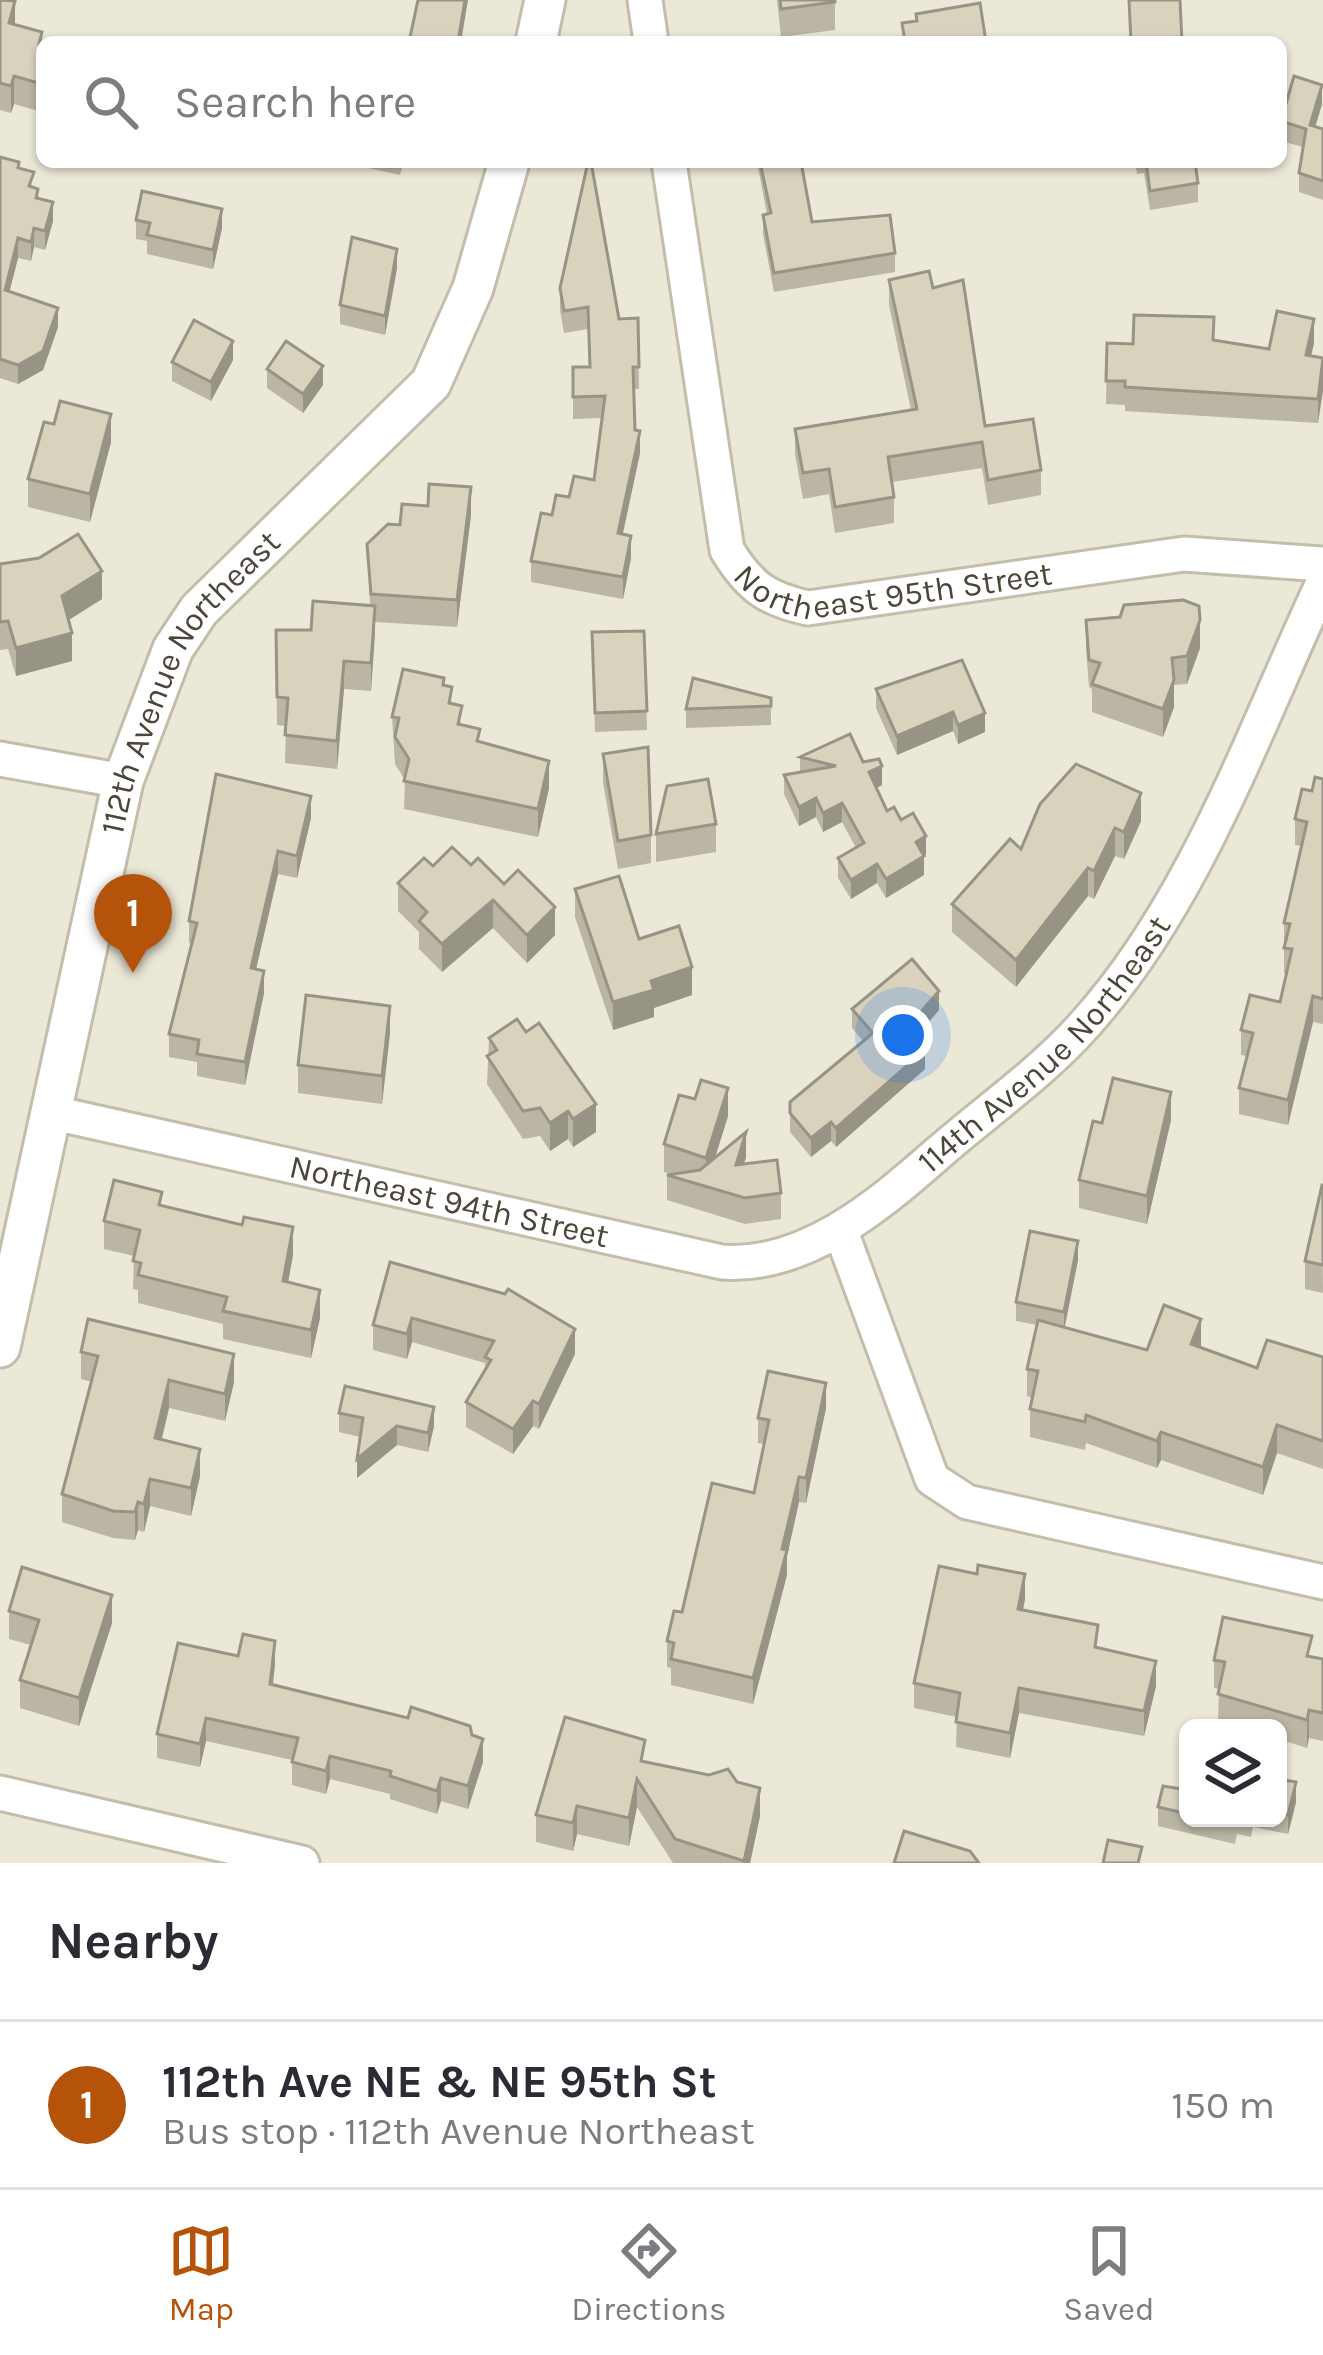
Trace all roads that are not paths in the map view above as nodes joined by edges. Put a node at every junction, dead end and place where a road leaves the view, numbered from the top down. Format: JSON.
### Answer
{"nodes":[{"id":1,"x":545,"y":0,"type":"edge"},
{"id":2,"x":645,"y":0,"type":"edge"},
{"id":3,"x":537,"y":36,"type":"edge"},
{"id":4,"x":650,"y":36,"type":"edge"},
{"id":5,"x":507,"y":168,"type":"edge"},
{"id":6,"x":670,"y":168,"type":"edge"},
{"id":7,"x":1323,"y":564,"type":"edge"},
{"id":8,"x":1323,"y":583,"type":"edge"},
{"id":9,"x":0,"y":759,"type":"edge"},
{"id":10,"x":123,"y":781,"type":"junction"},
{"id":11,"x":54,"y":1113,"type":"junction"},
{"id":12,"x":840,"y":1229,"type":"junction"},
{"id":13,"x":0,"y":1347,"type":"edge"},
{"id":14,"x":1323,"y":1582,"type":"edge"},
{"id":15,"x":0,"y":1793,"type":"edge"},
{"id":16,"x":302,"y":1863,"type":"edge"}],
"edges":[{"from":1,"to":3,"type":"street"},
{"from":2,"to":4,"type":"street"},
{"from":5,"to":10,"type":"street","name":"112th Avenue Northeast"},
{"from":6,"to":7,"type":"street","name":"Northeast 95th Street"},
{"from":8,"to":12,"type":"street","name":"114th Avenue Northeast"},
{"from":9,"to":10,"type":"street"},
{"from":10,"to":11,"type":"street","name":"112th Avenue Northeast"},
{"from":11,"to":12,"type":"street","name":"Northeast 94th Street"},
{"from":11,"to":13,"type":"street","name":"112th Avenue Northeast"},
{"from":12,"to":14,"type":"street"},
{"from":15,"to":16,"type":"street"}]}
